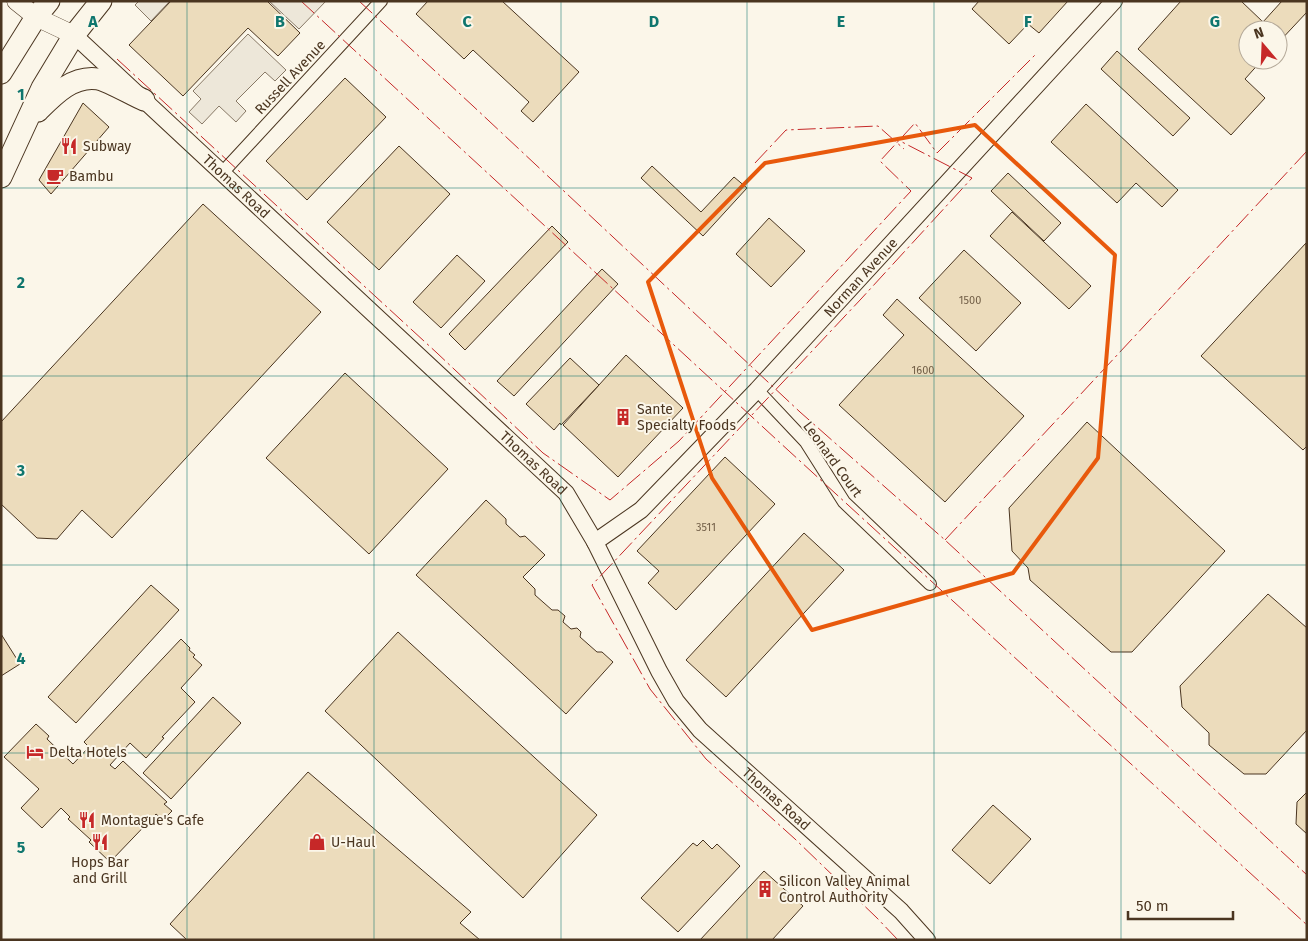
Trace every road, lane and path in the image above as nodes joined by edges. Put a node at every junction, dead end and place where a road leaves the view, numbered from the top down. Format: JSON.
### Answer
{"nodes":[{"id":1,"x":16,"y":1,"type":"edge"},
{"id":2,"x":101,"y":1,"type":"edge"},
{"id":3,"x":381,"y":1,"type":"edge"},
{"id":4,"x":1114,"y":1,"type":"edge"},
{"id":5,"x":46,"y":5,"type":"edge"},
{"id":6,"x":74,"y":35,"type":"junction"},
{"id":7,"x":1,"y":73,"type":"edge"},
{"id":8,"x":144,"y":100,"type":"junction"},
{"id":9,"x":28,"y":122,"type":"junction"},
{"id":10,"x":222,"y":173,"type":"junction"},
{"id":11,"x":1,"y":177,"type":"edge"},
{"id":12,"x":757,"y":390,"type":"junction"},
{"id":13,"x":595,"y":542,"type":"junction"},
{"id":14,"x":930,"y":584,"type":"dead end"},
{"id":15,"x":927,"y":940,"type":"edge"}],
"edges":[{"from":1,"to":5,"type":"main road"},
{"from":2,"to":6,"type":"highway"},
{"from":3,"to":10,"type":"street","name":"Russell Avenue"},
{"from":4,"to":12,"type":"street","name":"Norman Avenue"},
{"from":5,"to":6,"type":"main road"},
{"from":5,"to":7,"type":"highway"},
{"from":6,"to":8,"type":"street","name":"Thomas Road"},
{"from":6,"to":9,"type":"highway"},
{"from":8,"to":9,"type":"highway"},
{"from":8,"to":10,"type":"street","name":"Thomas Road"},
{"from":9,"to":11,"type":"highway"},
{"from":10,"to":13,"type":"street","name":"Thomas Road"},
{"from":12,"to":13,"type":"street","name":"Norman Avenue"},
{"from":12,"to":14,"type":"street","name":"Leonard Court"},
{"from":13,"to":15,"type":"street","name":"Thomas Road"}]}
